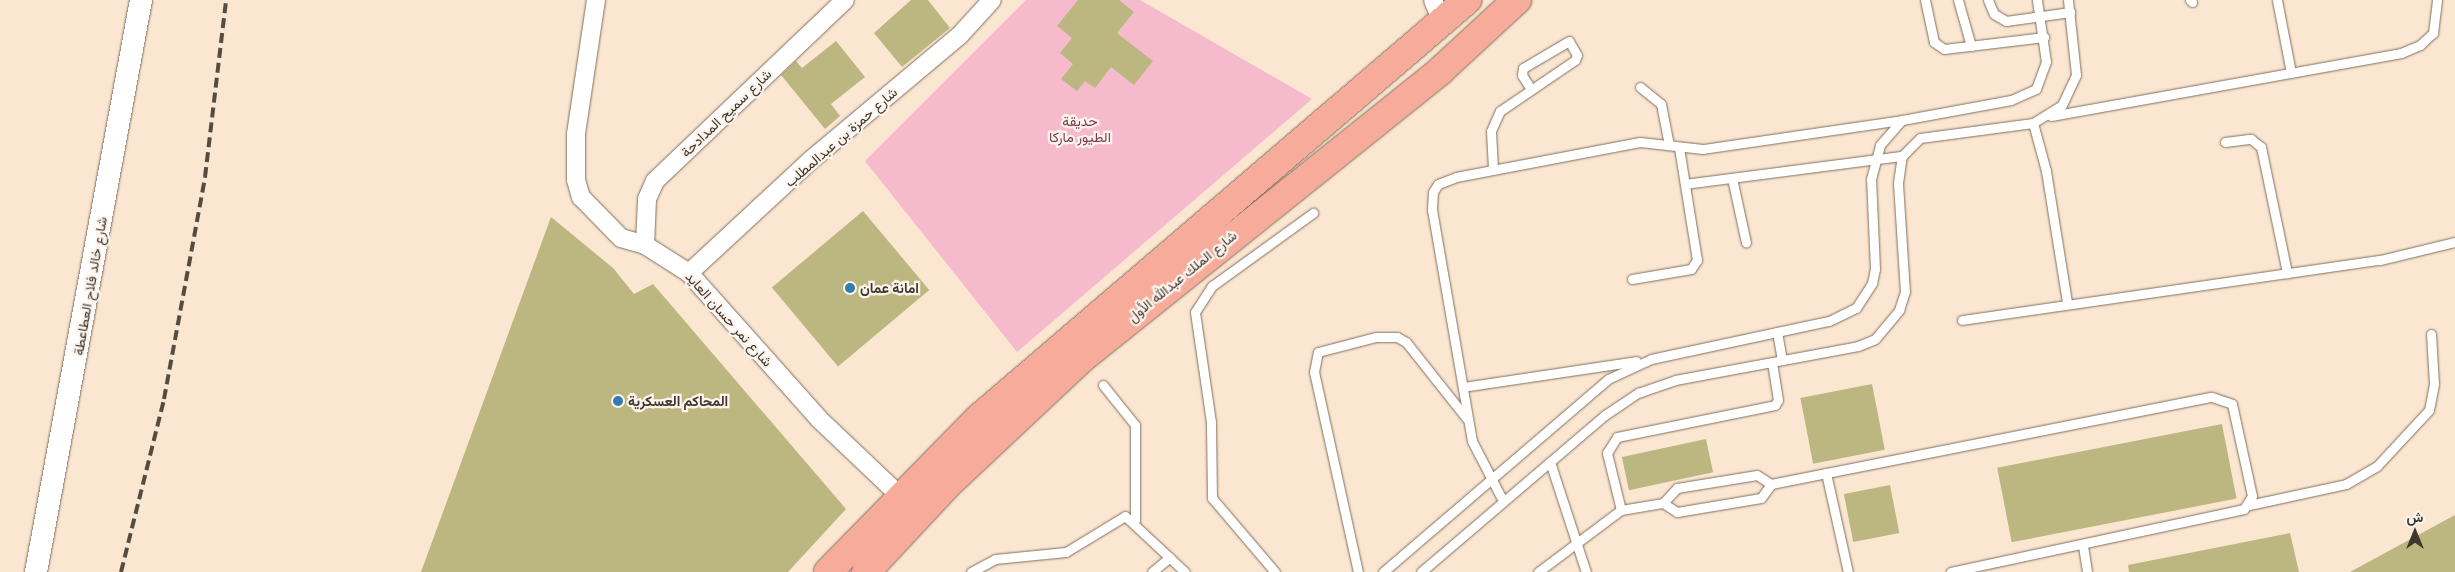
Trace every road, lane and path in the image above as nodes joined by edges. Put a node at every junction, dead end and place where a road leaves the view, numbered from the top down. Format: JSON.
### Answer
{"nodes":[{"id":1,"x":141,"y":0,"type":"edge"},
{"id":2,"x":596,"y":0,"type":"edge"},
{"id":3,"x":845,"y":0,"type":"edge"},
{"id":4,"x":992,"y":0,"type":"edge"},
{"id":5,"x":1467,"y":0,"type":"edge"},
{"id":6,"x":1517,"y":0,"type":"edge"},
{"id":7,"x":1925,"y":0,"type":"edge"},
{"id":8,"x":1958,"y":0,"type":"edge"},
{"id":9,"x":1988,"y":0,"type":"edge"},
{"id":10,"x":2038,"y":0,"type":"edge"},
{"id":11,"x":2069,"y":0,"type":"edge"},
{"id":12,"x":2277,"y":0,"type":"edge"},
{"id":13,"x":2437,"y":0,"type":"edge"},
{"id":14,"x":1437,"y":11,"type":"edge"},
{"id":15,"x":2070,"y":12,"type":"junction"},
{"id":16,"x":2041,"y":17,"type":"junction"},
{"id":17,"x":2044,"y":37,"type":"junction"},
{"id":18,"x":1971,"y":46,"type":"junction"},
{"id":19,"x":2290,"y":72,"type":"junction"},
{"id":20,"x":1640,"y":87,"type":"dead end"},
{"id":21,"x":1530,"y":88,"type":"junction"},
{"id":22,"x":2049,"y":116,"type":"junction"},
{"id":23,"x":1902,"y":120,"type":"junction"},
{"id":24,"x":2033,"y":123,"type":"junction"},
{"id":25,"x":2225,"y":142,"type":"dead end"},
{"id":26,"x":1669,"y":145,"type":"junction"},
{"id":27,"x":1679,"y":147,"type":"junction"},
{"id":28,"x":1902,"y":156,"type":"junction"},
{"id":29,"x":1874,"y":160,"type":"junction"},
{"id":30,"x":1493,"y":170,"type":"junction"},
{"id":31,"x":1732,"y":178,"type":"junction"},
{"id":32,"x":1685,"y":184,"type":"junction"},
{"id":33,"x":1313,"y":212,"type":"dead end"},
{"id":34,"x":2455,"y":242,"type":"edge"},
{"id":35,"x":1746,"y":243,"type":"dead end"},
{"id":36,"x":645,"y":245,"type":"junction"},
{"id":37,"x":689,"y":273,"type":"junction"},
{"id":38,"x":2287,"y":273,"type":"junction"},
{"id":39,"x":1632,"y":279,"type":"dead end"},
{"id":40,"x":2067,"y":302,"type":"junction"},
{"id":41,"x":1962,"y":320,"type":"dead end"},
{"id":42,"x":1777,"y":332,"type":"junction"},
{"id":43,"x":2431,"y":334,"type":"dead end"},
{"id":44,"x":1651,"y":359,"type":"junction"},
{"id":45,"x":1782,"y":360,"type":"junction"},
{"id":46,"x":1772,"y":362,"type":"junction"},
{"id":47,"x":1103,"y":385,"type":"dead end"},
{"id":48,"x":1463,"y":387,"type":"junction"},
{"id":49,"x":1468,"y":420,"type":"junction"},
{"id":50,"x":1550,"y":462,"type":"junction"},
{"id":51,"x":1826,"y":473,"type":"junction"},
{"id":52,"x":1488,"y":479,"type":"junction"},
{"id":53,"x":1771,"y":484,"type":"junction"},
{"id":54,"x":899,"y":495,"type":"junction"},
{"id":55,"x":1503,"y":501,"type":"junction"},
{"id":56,"x":1663,"y":503,"type":"junction"},
{"id":57,"x":2249,"y":505,"type":"junction"},
{"id":58,"x":1620,"y":510,"type":"junction"},
{"id":59,"x":1135,"y":520,"type":"junction"},
{"id":60,"x":1576,"y":540,"type":"junction"},
{"id":61,"x":2083,"y":546,"type":"junction"},
{"id":62,"x":1170,"y":557,"type":"junction"},
{"id":63,"x":1970,"y":570,"type":"edge"},
{"id":64,"x":36,"y":572,"type":"edge"},
{"id":65,"x":828,"y":572,"type":"edge"},
{"id":66,"x":866,"y":572,"type":"edge"},
{"id":67,"x":971,"y":572,"type":"edge"},
{"id":68,"x":1152,"y":572,"type":"edge"},
{"id":69,"x":1184,"y":572,"type":"edge"},
{"id":70,"x":1275,"y":572,"type":"edge"},
{"id":71,"x":1358,"y":572,"type":"edge"},
{"id":72,"x":1383,"y":572,"type":"edge"},
{"id":73,"x":1422,"y":572,"type":"edge"},
{"id":74,"x":1538,"y":572,"type":"edge"},
{"id":75,"x":1586,"y":572,"type":"edge"},
{"id":76,"x":1848,"y":572,"type":"edge"},
{"id":77,"x":1951,"y":572,"type":"edge"},
{"id":78,"x":2087,"y":572,"type":"edge"}],
"edges":[{"from":1,"to":64,"type":"street","name":"شارع خالد فلاح العطاعطة"},
{"from":2,"to":36,"type":"street","name":"شارع نمر حسان العايد"},
{"from":3,"to":36,"type":"street","name":"شارع سميح المدادحة"},
{"from":4,"to":37,"type":"street","name":"شارع حمزة بن عبدالمطلب"},
{"from":5,"to":14,"type":"main road","name":"شارع الملك عبدالله الأول"},
{"from":6,"to":66,"type":"main road","name":"شارع الملك عبدالله الأول"},
{"from":7,"to":18,"type":"lane"},
{"from":8,"to":18,"type":"lane"},
{"from":9,"to":16,"type":"lane"},
{"from":10,"to":16,"type":"lane"},
{"from":11,"to":15,"type":"lane"},
{"from":12,"to":19,"type":"lane"},
{"from":13,"to":19,"type":"lane"},
{"from":14,"to":54,"type":"main road","name":"شارع الملك عبدالله الأول"},
{"from":15,"to":16,"type":"lane"},
{"from":15,"to":22,"type":"lane"},
{"from":16,"to":17,"type":"lane"},
{"from":17,"to":18,"type":"lane"},
{"from":17,"to":23,"type":"lane"},
{"from":19,"to":22,"type":"lane"},
{"from":20,"to":26,"type":"lane"},
{"from":21,"to":21,"type":"lane"},
{"from":21,"to":30,"type":"lane"},
{"from":22,"to":24,"type":"lane"},
{"from":23,"to":27,"type":"lane"},
{"from":23,"to":29,"type":"lane"},
{"from":24,"to":28,"type":"lane"},
{"from":24,"to":40,"type":"lane"},
{"from":25,"to":38,"type":"lane"},
{"from":26,"to":27,"type":"lane"},
{"from":26,"to":30,"type":"lane"},
{"from":27,"to":32,"type":"lane"},
{"from":28,"to":29,"type":"lane"},
{"from":28,"to":45,"type":"lane"},
{"from":29,"to":31,"type":"lane"},
{"from":29,"to":42,"type":"lane"},
{"from":30,"to":48,"type":"lane"},
{"from":31,"to":32,"type":"lane"},
{"from":31,"to":35,"type":"lane"},
{"from":32,"to":39,"type":"lane"},
{"from":33,"to":70,"type":"lane"},
{"from":34,"to":38,"type":"lane"},
{"from":36,"to":37,"type":"street","name":"شارع نمر حسان العايد"},
{"from":37,"to":54,"type":"street","name":"شارع نمر حسان العايد"},
{"from":38,"to":40,"type":"lane"},
{"from":40,"to":41,"type":"lane"},
{"from":42,"to":44,"type":"lane"},
{"from":42,"to":45,"type":"lane"},
{"from":43,"to":57,"type":"lane"},
{"from":44,"to":48,"type":"lane"},
{"from":44,"to":52,"type":"lane"},
{"from":45,"to":46,"type":"lane"},
{"from":46,"to":50,"type":"lane"},
{"from":46,"to":58,"type":"lane"},
{"from":47,"to":59,"type":"lane"},
{"from":48,"to":49,"type":"lane"},
{"from":49,"to":52,"type":"lane"},
{"from":49,"to":71,"type":"lane"},
{"from":50,"to":55,"type":"lane"},
{"from":50,"to":60,"type":"lane"},
{"from":51,"to":53,"type":"lane"},
{"from":51,"to":57,"type":"lane"},
{"from":51,"to":76,"type":"lane"},
{"from":52,"to":55,"type":"lane"},
{"from":52,"to":72,"type":"lane"},
{"from":53,"to":56,"type":"lane"},
{"from":53,"to":56,"type":"lane"},
{"from":54,"to":65,"type":"main road","name":"شارع الملك عبدالله الأول"},
{"from":55,"to":73,"type":"lane"},
{"from":56,"to":58,"type":"lane"},
{"from":57,"to":61,"type":"lane"},
{"from":58,"to":60,"type":"lane"},
{"from":59,"to":62,"type":"lane"},
{"from":59,"to":67,"type":"lane"},
{"from":60,"to":74,"type":"lane"},
{"from":60,"to":75,"type":"lane"},
{"from":61,"to":63,"type":"lane"},
{"from":61,"to":78,"type":"lane"},
{"from":62,"to":68,"type":"lane"},
{"from":62,"to":69,"type":"lane"},
{"from":63,"to":77,"type":"lane"}]}
